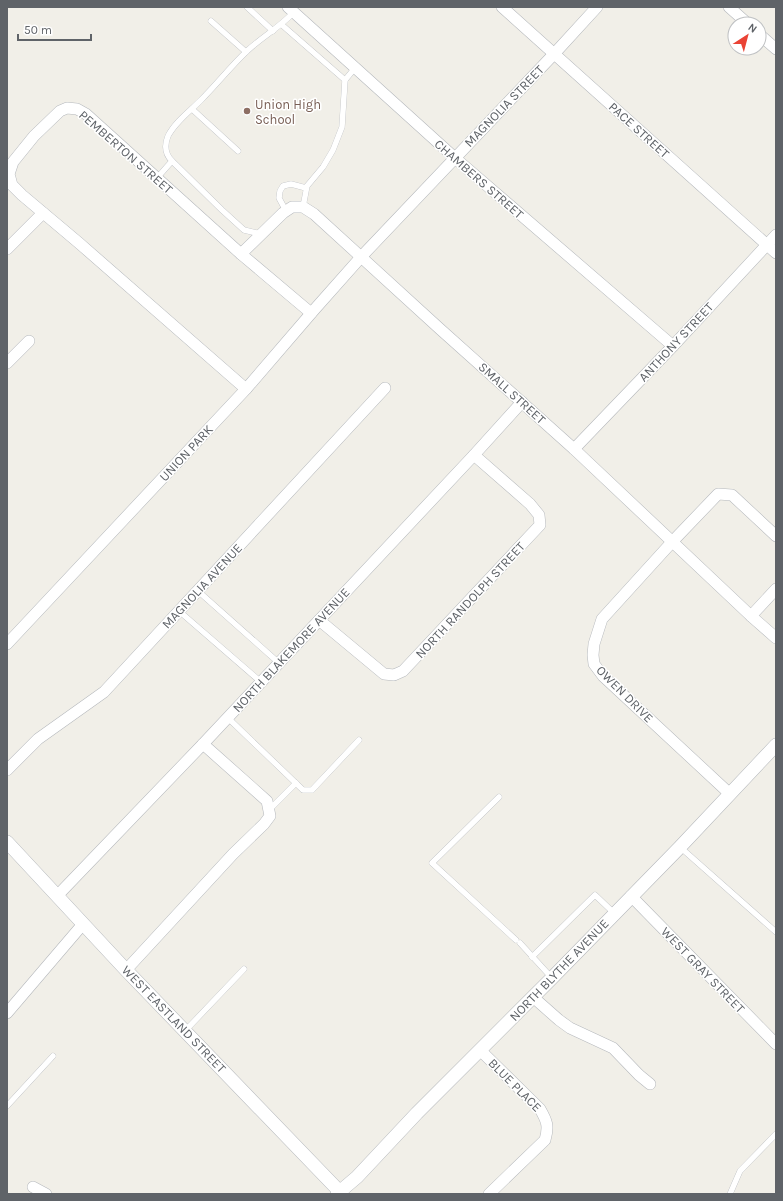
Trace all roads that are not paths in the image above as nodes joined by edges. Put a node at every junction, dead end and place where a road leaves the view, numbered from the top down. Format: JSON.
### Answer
{"nodes":[{"id":1,"x":246,"y":7,"type":"edge"},
{"id":2,"x":502,"y":7,"type":"edge"},
{"id":3,"x":598,"y":7,"type":"edge"},
{"id":4,"x":729,"y":7,"type":"edge"},
{"id":5,"x":291,"y":10,"type":"edge"},
{"id":6,"x":739,"y":16,"type":"edge"},
{"id":7,"x":211,"y":21,"type":"dead end"},
{"id":8,"x":282,"y":25,"type":"junction"},
{"id":9,"x":273,"y":32,"type":"junction"},
{"id":10,"x":767,"y":41,"type":"edge"},
{"id":11,"x":776,"y":49,"type":"edge"},
{"id":12,"x":246,"y":52,"type":"junction"},
{"id":13,"x":554,"y":54,"type":"junction"},
{"id":14,"x":355,"y":68,"type":"junction"},
{"id":15,"x":345,"y":80,"type":"junction"},
{"id":16,"x":192,"y":109,"type":"junction"},
{"id":17,"x":238,"y":151,"type":"dead end"},
{"id":18,"x":455,"y":158,"type":"junction"},
{"id":19,"x":172,"y":161,"type":"junction"},
{"id":20,"x":157,"y":178,"type":"junction"},
{"id":21,"x":306,"y":188,"type":"junction"},
{"id":22,"x":303,"y":207,"type":"junction"},
{"id":23,"x":286,"y":211,"type":"junction"},
{"id":24,"x":43,"y":213,"type":"junction"},
{"id":25,"x":261,"y":235,"type":"junction"},
{"id":26,"x":776,"y":235,"type":"edge"},
{"id":27,"x":767,"y":245,"type":"junction"},
{"id":28,"x":7,"y":248,"type":"edge"},
{"id":29,"x":776,"y":253,"type":"edge"},
{"id":30,"x":241,"y":254,"type":"junction"},
{"id":31,"x":361,"y":257,"type":"junction"},
{"id":32,"x":311,"y":313,"type":"junction"},
{"id":33,"x":29,"y":341,"type":"dead end"},
{"id":34,"x":673,"y":346,"type":"junction"},
{"id":35,"x":7,"y":363,"type":"edge"},
{"id":36,"x":385,"y":388,"type":"dead end"},
{"id":37,"x":246,"y":390,"type":"junction"},
{"id":38,"x":522,"y":402,"type":"junction"},
{"id":39,"x":574,"y":448,"type":"junction"},
{"id":40,"x":474,"y":455,"type":"junction"},
{"id":41,"x":776,"y":536,"type":"edge"},
{"id":42,"x":672,"y":542,"type":"junction"},
{"id":43,"x":776,"y":588,"type":"edge"},
{"id":44,"x":198,"y":591,"type":"junction"},
{"id":45,"x":179,"y":611,"type":"junction"},
{"id":46,"x":751,"y":616,"type":"junction"},
{"id":47,"x":319,"y":620,"type":"junction"},
{"id":48,"x":776,"y":638,"type":"edge"},
{"id":49,"x":7,"y":644,"type":"edge"},
{"id":50,"x":279,"y":663,"type":"junction"},
{"id":51,"x":261,"y":682,"type":"junction"},
{"id":52,"x":228,"y":718,"type":"junction"},
{"id":53,"x":360,"y":740,"type":"dead end"},
{"id":54,"x":203,"y":744,"type":"junction"},
{"id":55,"x":776,"y":745,"type":"edge"},
{"id":56,"x":7,"y":770,"type":"edge"},
{"id":57,"x":296,"y":782,"type":"junction"},
{"id":58,"x":730,"y":794,"type":"junction"},
{"id":59,"x":499,"y":797,"type":"dead end"},
{"id":60,"x":269,"y":810,"type":"junction"},
{"id":61,"x":7,"y":842,"type":"edge"},
{"id":62,"x":680,"y":847,"type":"junction"},
{"id":63,"x":57,"y":896,"type":"junction"},
{"id":64,"x":631,"y":896,"type":"junction"},
{"id":65,"x":614,"y":913,"type":"junction"},
{"id":66,"x":83,"y":924,"type":"junction"},
{"id":67,"x":776,"y":932,"type":"edge"},
{"id":68,"x":532,"y":957,"type":"junction"},
{"id":69,"x":244,"y":969,"type":"dead end"},
{"id":70,"x":126,"y":970,"type":"junction"},
{"id":71,"x":552,"y":978,"type":"junction"},
{"id":72,"x":533,"y":997,"type":"junction"},
{"id":73,"x":7,"y":1013,"type":"edge"},
{"id":74,"x":185,"y":1031,"type":"junction"},
{"id":75,"x":776,"y":1044,"type":"edge"},
{"id":76,"x":480,"y":1050,"type":"junction"},
{"id":77,"x":53,"y":1056,"type":"dead end"},
{"id":78,"x":650,"y":1084,"type":"dead end"},
{"id":79,"x":7,"y":1106,"type":"edge"},
{"id":80,"x":776,"y":1134,"type":"edge"},
{"id":81,"x":33,"y":1187,"type":"dead end"},
{"id":82,"x":340,"y":1193,"type":"edge"},
{"id":83,"x":46,"y":1194,"type":"edge"},
{"id":84,"x":489,"y":1194,"type":"edge"},
{"id":85,"x":730,"y":1194,"type":"edge"}],
"edges":[{"from":1,"to":9,"type":"lane"},
{"from":2,"to":13,"type":"street","name":"PACE STREET"},
{"from":3,"to":13,"type":"street","name":"MAGNOLIA STREET"},
{"from":4,"to":6,"type":"street"},
{"from":5,"to":8,"type":"lane"},
{"from":5,"to":14,"type":"street","name":"CHAMBERS STREET"},
{"from":7,"to":12,"type":"lane"},
{"from":8,"to":9,"type":"lane"},
{"from":8,"to":15,"type":"lane"},
{"from":9,"to":12,"type":"lane"},
{"from":10,"to":11,"type":"street"},
{"from":12,"to":16,"type":"lane"},
{"from":13,"to":18,"type":"street","name":"MAGNOLIA STREET"},
{"from":13,"to":27,"type":"street","name":"PACE STREET"},
{"from":14,"to":15,"type":"lane"},
{"from":14,"to":18,"type":"street","name":"CHAMBERS STREET"},
{"from":15,"to":21,"type":"lane"},
{"from":16,"to":17,"type":"lane"},
{"from":16,"to":19,"type":"lane"},
{"from":18,"to":31,"type":"street","name":"MAGNOLIA STREET"},
{"from":18,"to":34,"type":"street","name":"CHAMBERS STREET"},
{"from":19,"to":20,"type":"lane"},
{"from":19,"to":25,"type":"lane"},
{"from":20,"to":24,"type":"street","name":"PEMBERTON STREET"},
{"from":20,"to":30,"type":"street","name":"PEMBERTON STREET"},
{"from":21,"to":22,"type":"lane"},
{"from":21,"to":23,"type":"lane"},
{"from":22,"to":23,"type":"street"},
{"from":22,"to":31,"type":"street","name":"SMALL STREET"},
{"from":23,"to":25,"type":"street"},
{"from":24,"to":28,"type":"street"},
{"from":24,"to":37,"type":"street","name":"PEMBERTON STREET"},
{"from":25,"to":30,"type":"street"},
{"from":26,"to":27,"type":"street","name":"ANTHONY STREET"},
{"from":27,"to":29,"type":"street","name":"PACE STREET"},
{"from":27,"to":34,"type":"street","name":"ANTHONY STREET"},
{"from":30,"to":32,"type":"street","name":"PEMBERTON STREET"},
{"from":31,"to":32,"type":"street","name":"UNION PARK"},
{"from":31,"to":38,"type":"street","name":"SMALL STREET"},
{"from":32,"to":37,"type":"street","name":"UNION PARK"},
{"from":33,"to":35,"type":"street"},
{"from":34,"to":39,"type":"street","name":"ANTHONY STREET"},
{"from":36,"to":44,"type":"street","name":"MAGNOLIA AVENUE"},
{"from":37,"to":49,"type":"street","name":"UNION PARK"},
{"from":38,"to":39,"type":"street","name":"SMALL STREET"},
{"from":38,"to":40,"type":"street","name":"NORTH BLAKEMORE AVENUE"},
{"from":39,"to":42,"type":"street","name":"SMALL STREET"},
{"from":40,"to":47,"type":"street","name":"NORTH BLAKEMORE AVENUE"},
{"from":40,"to":47,"type":"street","name":"NORTH RANDOLPH STREET"},
{"from":41,"to":42,"type":"street","name":"OWEN DRIVE"},
{"from":42,"to":46,"type":"street","name":"SMALL STREET"},
{"from":42,"to":58,"type":"street","name":"OWEN DRIVE"},
{"from":43,"to":46,"type":"street"},
{"from":44,"to":45,"type":"street","name":"MAGNOLIA AVENUE"},
{"from":44,"to":50,"type":"lane"},
{"from":45,"to":51,"type":"lane"},
{"from":45,"to":56,"type":"street","name":"MAGNOLIA AVENUE"},
{"from":46,"to":48,"type":"street","name":"SMALL STREET"},
{"from":47,"to":50,"type":"street","name":"NORTH BLAKEMORE AVENUE"},
{"from":50,"to":51,"type":"street","name":"NORTH BLAKEMORE AVENUE"},
{"from":51,"to":52,"type":"street","name":"NORTH BLAKEMORE AVENUE"},
{"from":52,"to":54,"type":"street","name":"NORTH BLAKEMORE AVENUE"},
{"from":52,"to":57,"type":"lane"},
{"from":53,"to":57,"type":"lane"},
{"from":54,"to":60,"type":"street"},
{"from":54,"to":63,"type":"street","name":"NORTH BLAKEMORE AVENUE"},
{"from":55,"to":58,"type":"street","name":"NORTH BLYTHE AVENUE"},
{"from":57,"to":60,"type":"lane"},
{"from":58,"to":62,"type":"street","name":"NORTH BLYTHE AVENUE"},
{"from":59,"to":68,"type":"lane"},
{"from":60,"to":70,"type":"street"},
{"from":61,"to":63,"type":"street","name":"WEST EASTLAND STREET"},
{"from":62,"to":64,"type":"street","name":"NORTH BLYTHE AVENUE"},
{"from":62,"to":67,"type":"lane"},
{"from":63,"to":66,"type":"street","name":"WEST EASTLAND STREET"},
{"from":64,"to":65,"type":"street","name":"NORTH BLYTHE AVENUE"},
{"from":64,"to":75,"type":"street","name":"WEST GRAY STREET"},
{"from":65,"to":68,"type":"lane"},
{"from":65,"to":71,"type":"street","name":"NORTH BLYTHE AVENUE"},
{"from":66,"to":70,"type":"street","name":"WEST EASTLAND STREET"},
{"from":66,"to":73,"type":"street"},
{"from":68,"to":71,"type":"lane"},
{"from":69,"to":74,"type":"lane"},
{"from":70,"to":74,"type":"street","name":"WEST EASTLAND STREET"},
{"from":71,"to":72,"type":"street","name":"NORTH BLYTHE AVENUE"},
{"from":72,"to":76,"type":"street","name":"NORTH BLYTHE AVENUE"},
{"from":72,"to":78,"type":"street"},
{"from":74,"to":82,"type":"street","name":"WEST EASTLAND STREET"},
{"from":76,"to":82,"type":"street","name":"NORTH BLYTHE AVENUE"},
{"from":76,"to":84,"type":"street","name":"BLUE PLACE"},
{"from":77,"to":79,"type":"lane"},
{"from":80,"to":85,"type":"lane"},
{"from":81,"to":83,"type":"street"}]}
